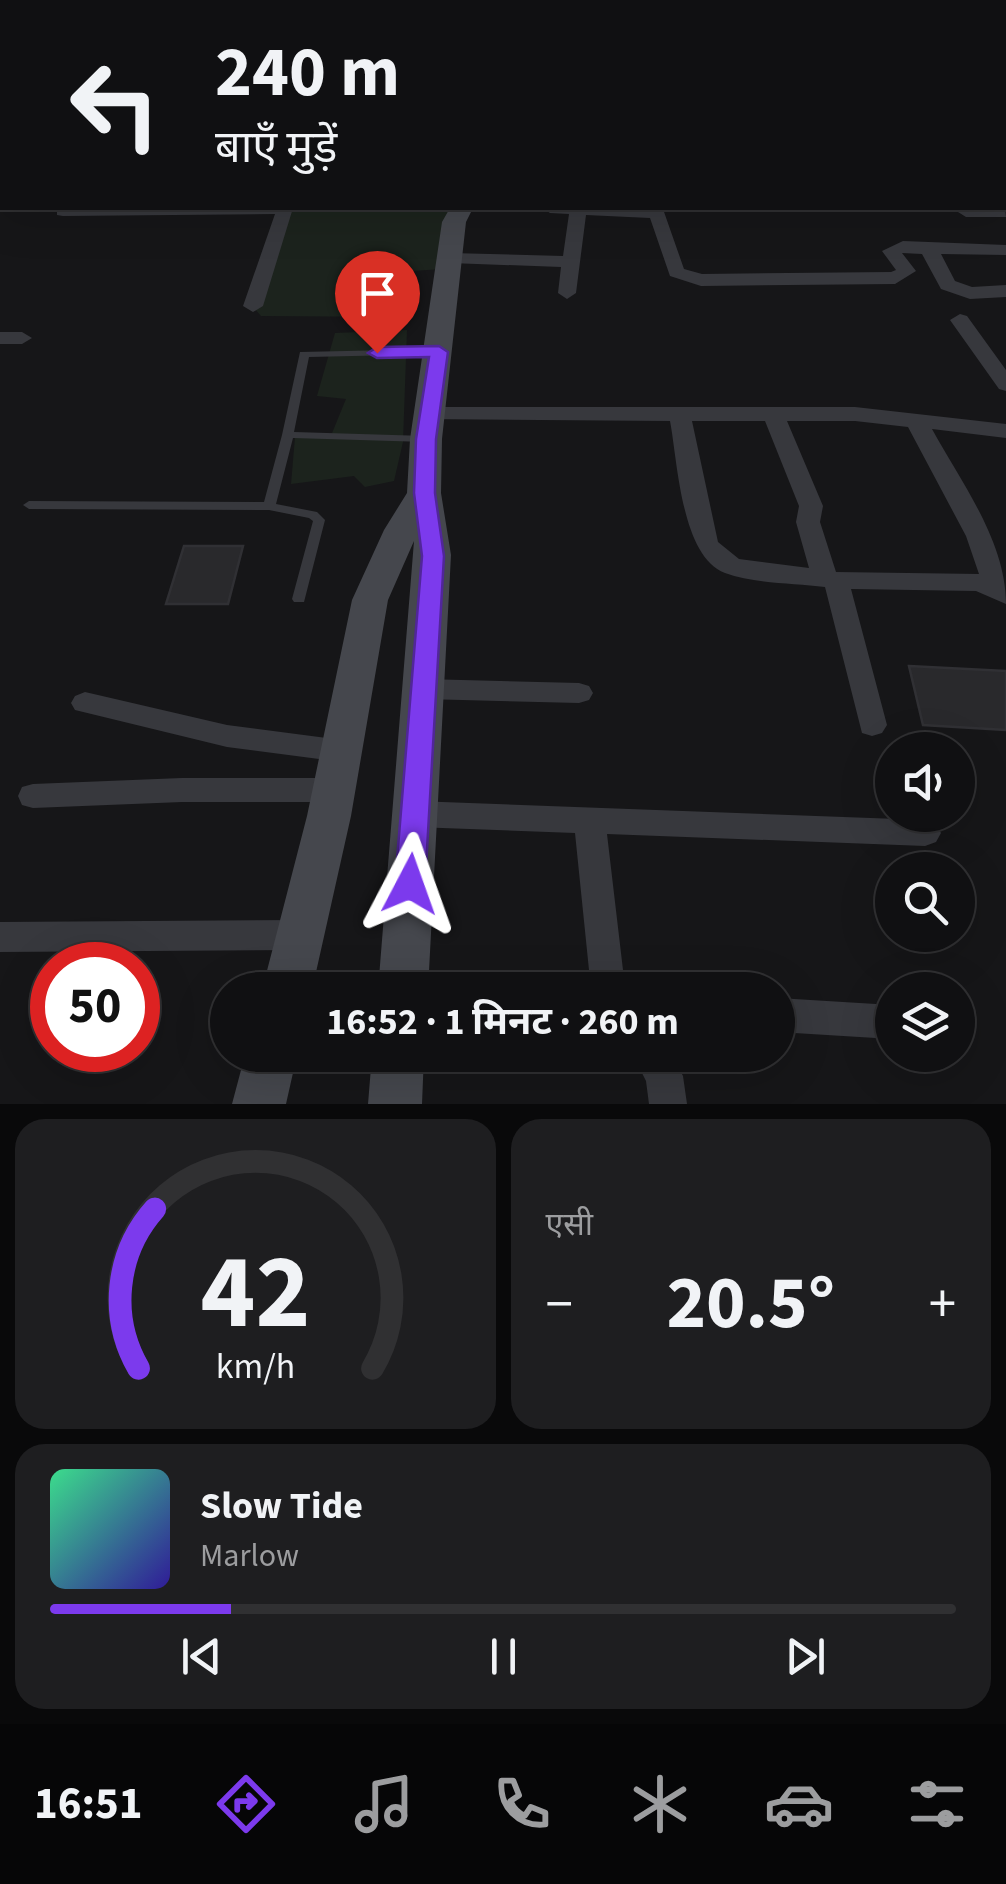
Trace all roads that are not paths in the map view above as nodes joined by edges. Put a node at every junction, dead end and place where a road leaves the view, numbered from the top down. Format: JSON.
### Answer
{"nodes":[{"id":1,"x":137,"y":210,"type":"edge"},
{"id":2,"x":284,"y":210,"type":"edge"},
{"id":3,"x":458,"y":210,"type":"edge"},
{"id":4,"x":578,"y":210,"type":"edge"},
{"id":5,"x":610,"y":210,"type":"edge"},
{"id":6,"x":63,"y":211,"type":"dead end"},
{"id":7,"x":966,"y":212,"type":"dead end"},
{"id":8,"x":1006,"y":212,"type":"edge"},
{"id":9,"x":929,"y":249,"type":"junction"},
{"id":10,"x":1006,"y":250,"type":"edge"},
{"id":11,"x":450,"y":258,"type":"junction"},
{"id":12,"x":571,"y":262,"type":"junction"},
{"id":13,"x":1006,"y":292,"type":"edge"},
{"id":14,"x":567,"y":293,"type":"dead end"},
{"id":15,"x":253,"y":306,"type":"dead end"},
{"id":16,"x":960,"y":320,"type":"dead end"},
{"id":17,"x":0,"y":338,"type":"edge"},
{"id":18,"x":22,"y":338,"type":"dead end"},
{"id":19,"x":439,"y":352,"type":"junction"},
{"id":20,"x":1006,"y":385,"type":"edge"},
{"id":21,"x":680,"y":414,"type":"junction"},
{"id":22,"x":774,"y":414,"type":"junction"},
{"id":23,"x":916,"y":419,"type":"junction"},
{"id":24,"x":428,"y":426,"type":"junction"},
{"id":25,"x":1006,"y":432,"type":"edge"},
{"id":26,"x":288,"y":436,"type":"junction"},
{"id":27,"x":424,"y":493,"type":"junction"},
{"id":28,"x":29,"y":505,"type":"dead end"},
{"id":29,"x":270,"y":506,"type":"junction"},
{"id":30,"x":830,"y":579,"type":"junction"},
{"id":31,"x":1001,"y":592,"type":"edge"},
{"id":32,"x":299,"y":599,"type":"dead end"},
{"id":33,"x":424,"y":690,"type":"junction"},
{"id":34,"x":578,"y":693,"type":"dead end"},
{"id":35,"x":86,"y":703,"type":"dead end"},
{"id":36,"x":872,"y":725,"type":"dead end"},
{"id":37,"x":338,"y":771,"type":"junction"},
{"id":38,"x":33,"y":796,"type":"dead end"},
{"id":39,"x":415,"y":814,"type":"junction"},
{"id":40,"x":590,"y":818,"type":"junction"},
{"id":41,"x":875,"y":830,"type":"edge"},
{"id":42,"x":300,"y":936,"type":"junction"},
{"id":43,"x":0,"y":937,"type":"edge"},
{"id":44,"x":291,"y":972,"type":"edge"},
{"id":45,"x":404,"y":972,"type":"edge"},
{"id":46,"x":607,"y":972,"type":"edge"},
{"id":47,"x":795,"y":1016,"type":"edge"},
{"id":48,"x":875,"y":1021,"type":"edge"},
{"id":49,"x":267,"y":1072,"type":"edge"},
{"id":50,"x":397,"y":1072,"type":"edge"},
{"id":51,"x":662,"y":1072,"type":"edge"},
{"id":52,"x":259,"y":1104,"type":"edge"},
{"id":53,"x":395,"y":1104,"type":"edge"},
{"id":54,"x":668,"y":1104,"type":"edge"}],
"edges":[{"from":1,"to":6,"type":"street"},
{"from":2,"to":15,"type":"street"},
{"from":3,"to":11,"type":"main road"},
{"from":4,"to":12,"type":"street"},
{"from":5,"to":9,"type":"street"},
{"from":7,"to":8,"type":"street"},
{"from":9,"to":10,"type":"street"},
{"from":9,"to":13,"type":"street"},
{"from":11,"to":12,"type":"street"},
{"from":11,"to":19,"type":"main road"},
{"from":12,"to":14,"type":"street"},
{"from":16,"to":20,"type":"street"},
{"from":17,"to":18,"type":"street"},
{"from":19,"to":24,"type":"main road"},
{"from":19,"to":26,"type":"lane"},
{"from":21,"to":22,"type":"street"},
{"from":21,"to":24,"type":"street"},
{"from":21,"to":30,"type":"street"},
{"from":22,"to":23,"type":"street"},
{"from":22,"to":30,"type":"street"},
{"from":23,"to":25,"type":"street"},
{"from":23,"to":31,"type":"street"},
{"from":24,"to":26,"type":"lane"},
{"from":24,"to":27,"type":"main road"},
{"from":26,"to":29,"type":"lane"},
{"from":27,"to":33,"type":"main road"},
{"from":27,"to":37,"type":"main road"},
{"from":28,"to":29,"type":"lane"},
{"from":29,"to":32,"type":"lane"},
{"from":30,"to":31,"type":"street"},
{"from":30,"to":36,"type":"street"},
{"from":33,"to":34,"type":"street"},
{"from":33,"to":39,"type":"main road"},
{"from":35,"to":37,"type":"street"},
{"from":37,"to":38,"type":"street"},
{"from":37,"to":42,"type":"main road"},
{"from":39,"to":40,"type":"street"},
{"from":39,"to":45,"type":"main road"},
{"from":40,"to":41,"type":"street"},
{"from":40,"to":46,"type":"street"},
{"from":42,"to":43,"type":"street"},
{"from":42,"to":44,"type":"main road"},
{"from":47,"to":48,"type":"street"},
{"from":49,"to":52,"type":"main road"},
{"from":50,"to":53,"type":"main road"},
{"from":51,"to":54,"type":"street"}]}
